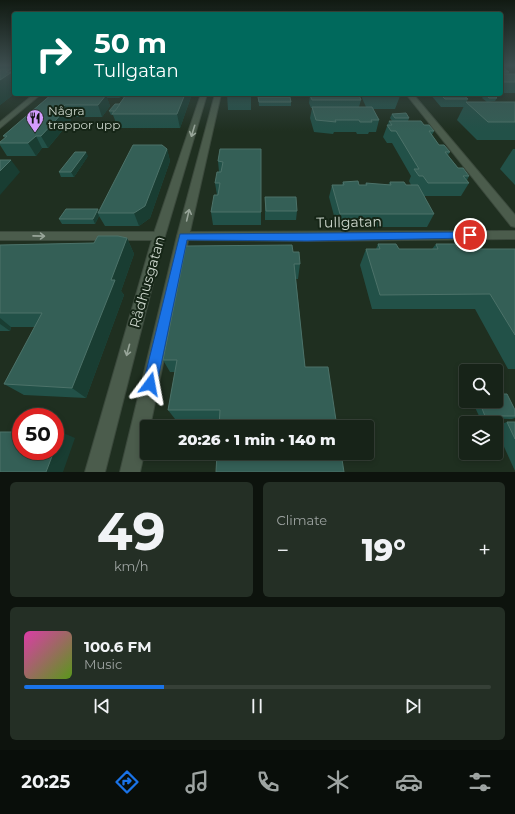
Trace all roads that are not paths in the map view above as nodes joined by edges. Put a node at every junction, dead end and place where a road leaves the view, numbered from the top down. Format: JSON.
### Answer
{"nodes":[{"id":1,"x":36,"y":96,"type":"edge"},
{"id":2,"x":203,"y":96,"type":"edge"},
{"id":3,"x":218,"y":96,"type":"edge"},
{"id":4,"x":411,"y":96,"type":"edge"},
{"id":5,"x":0,"y":126,"type":"edge"},
{"id":6,"x":515,"y":223,"type":"edge"},
{"id":7,"x":515,"y":235,"type":"edge"},
{"id":8,"x":0,"y":236,"type":"edge"},
{"id":9,"x":159,"y":236,"type":"junction"},
{"id":10,"x":183,"y":236,"type":"junction"},
{"id":11,"x":95,"y":472,"type":"edge"},
{"id":12,"x":130,"y":472,"type":"edge"}],
"edges":[{"from":1,"to":5,"type":"main road"},
{"from":2,"to":9,"type":"main road","name":"Rådhusgatan","one_way":true},
{"from":10,"to":3,"type":"main road","name":"Rådhusgatan","one_way":true},
{"from":4,"to":6,"type":"main road"},
{"from":7,"to":10,"type":"main road","name":"Tullgatan"},
{"from":8,"to":9,"type":"main road","one_way":true},
{"from":9,"to":11,"type":"main road","name":"Rådhusgatan","one_way":true},
{"from":10,"to":12,"type":"main road","name":"Rådhusgatan"}]}
